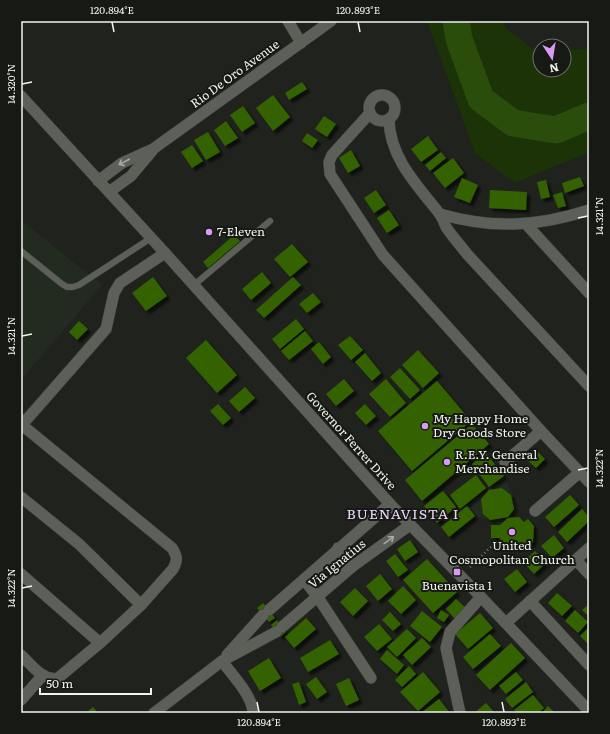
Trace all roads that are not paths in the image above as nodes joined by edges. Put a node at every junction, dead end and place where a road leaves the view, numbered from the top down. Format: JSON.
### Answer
{"nodes":[{"id":1,"x":288,"y":21,"type":"edge"},
{"id":2,"x":331,"y":21,"type":"edge"},
{"id":3,"x":301,"y":43,"type":"junction"},
{"id":4,"x":21,"y":96,"type":"edge"},
{"id":5,"x":370,"y":113,"type":"junction"},
{"id":6,"x":389,"y":120,"type":"junction"},
{"id":7,"x":153,"y":149,"type":"junction"},
{"id":8,"x":98,"y":181,"type":"junction"},
{"id":9,"x":109,"y":192,"type":"junction"},
{"id":10,"x":589,"y":210,"type":"edge"},
{"id":11,"x":440,"y":214,"type":"junction"},
{"id":12,"x":270,"y":221,"type":"dead end"},
{"id":13,"x":526,"y":224,"type":"junction"},
{"id":14,"x":151,"y":238,"type":"junction"},
{"id":15,"x":21,"y":251,"type":"edge"},
{"id":16,"x":165,"y":253,"type":"junction"},
{"id":17,"x":194,"y":285,"type":"junction"},
{"id":18,"x":589,"y":293,"type":"edge"},
{"id":19,"x":589,"y":386,"type":"edge"},
{"id":20,"x":21,"y":425,"type":"edge"},
{"id":21,"x":541,"y":431,"type":"junction"},
{"id":22,"x":505,"y":462,"type":"dead end"},
{"id":23,"x":580,"y":472,"type":"junction"},
{"id":24,"x":589,"y":482,"type":"edge"},
{"id":25,"x":21,"y":497,"type":"edge"},
{"id":26,"x":390,"y":504,"type":"junction"},
{"id":27,"x":535,"y":511,"type":"dead end"},
{"id":28,"x":410,"y":525,"type":"junction"},
{"id":29,"x":338,"y":548,"type":"junction"},
{"id":30,"x":589,"y":548,"type":"edge"},
{"id":31,"x":576,"y":560,"type":"junction"},
{"id":32,"x":353,"y":566,"type":"junction"},
{"id":33,"x":21,"y":574,"type":"edge"},
{"id":34,"x":589,"y":574,"type":"edge"},
{"id":35,"x":304,"y":580,"type":"junction"},
{"id":36,"x":317,"y":596,"type":"junction"},
{"id":37,"x":482,"y":597,"type":"junction"},
{"id":38,"x":530,"y":601,"type":"junction"},
{"id":39,"x":140,"y":605,"type":"junction"},
{"id":40,"x":506,"y":623,"type":"junction"},
{"id":41,"x":100,"y":643,"type":"junction"},
{"id":42,"x":21,"y":655,"type":"edge"},
{"id":43,"x":222,"y":661,"type":"junction"},
{"id":44,"x":589,"y":665,"type":"edge"},
{"id":45,"x":43,"y":675,"type":"junction"},
{"id":46,"x":371,"y":678,"type":"dead end"},
{"id":47,"x":21,"y":700,"type":"edge"},
{"id":48,"x":589,"y":710,"type":"edge"},
{"id":49,"x":154,"y":713,"type":"edge"},
{"id":50,"x":253,"y":713,"type":"edge"},
{"id":51,"x":460,"y":713,"type":"edge"}],
"edges":[{"from":1,"to":3,"type":"street"},
{"from":2,"to":3,"type":"street","name":"Rio De Oro Avenue"},
{"from":3,"to":7,"type":"street","name":"Rio De Oro Avenue"},
{"from":4,"to":8,"type":"street"},
{"from":5,"to":6,"type":"street"},
{"from":5,"to":6,"type":"street"},
{"from":5,"to":21,"type":"street"},
{"from":6,"to":11,"type":"street"},
{"from":7,"to":8,"type":"street","name":"Rio De Oro Avenue","one_way":true},
{"from":7,"to":9,"type":"street","name":"Rio De Oro Avenue"},
{"from":8,"to":9,"type":"street"},
{"from":9,"to":14,"type":"street"},
{"from":10,"to":13,"type":"street"},
{"from":11,"to":13,"type":"street"},
{"from":11,"to":19,"type":"street"},
{"from":12,"to":17,"type":"lane"},
{"from":13,"to":18,"type":"street"},
{"from":14,"to":15,"type":"lane"},
{"from":14,"to":16,"type":"street","name":"Governor Ferrer Drive"},
{"from":16,"to":17,"type":"street","name":"Governor Ferrer Drive"},
{"from":16,"to":20,"type":"street"},
{"from":17,"to":26,"type":"street","name":"Governor Ferrer Drive"},
{"from":20,"to":39,"type":"street"},
{"from":21,"to":22,"type":"street"},
{"from":21,"to":23,"type":"street"},
{"from":23,"to":24,"type":"street"},
{"from":23,"to":27,"type":"street"},
{"from":25,"to":39,"type":"street"},
{"from":26,"to":28,"type":"street","name":"Governor Ferrer Drive"},
{"from":26,"to":29,"type":"street","name":"Via Ignatius"},
{"from":32,"to":28,"type":"street","name":"Via Ignatius","one_way":true},
{"from":28,"to":37,"type":"street","name":"Governor Ferrer Drive"},
{"from":29,"to":32,"type":"street"},
{"from":29,"to":35,"type":"street","name":"Via Ignatius"},
{"from":30,"to":31,"type":"street"},
{"from":31,"to":34,"type":"street"},
{"from":31,"to":38,"type":"street"},
{"from":32,"to":36,"type":"street","name":"Via Ignatius"},
{"from":33,"to":41,"type":"street"},
{"from":35,"to":36,"type":"street"},
{"from":35,"to":43,"type":"street","name":"Via Ignatius"},
{"from":36,"to":43,"type":"street","name":"Via Ignatius"},
{"from":36,"to":46,"type":"street"},
{"from":37,"to":40,"type":"street","name":"Governor Ferrer Drive"},
{"from":37,"to":51,"type":"street"},
{"from":38,"to":40,"type":"street"},
{"from":38,"to":44,"type":"street"},
{"from":39,"to":41,"type":"street"},
{"from":40,"to":48,"type":"street","name":"Governor Ferrer Drive"},
{"from":41,"to":45,"type":"street"},
{"from":42,"to":45,"type":"street"},
{"from":43,"to":49,"type":"street","name":"Via Ignatius"},
{"from":43,"to":50,"type":"street"},
{"from":45,"to":47,"type":"street"}]}
